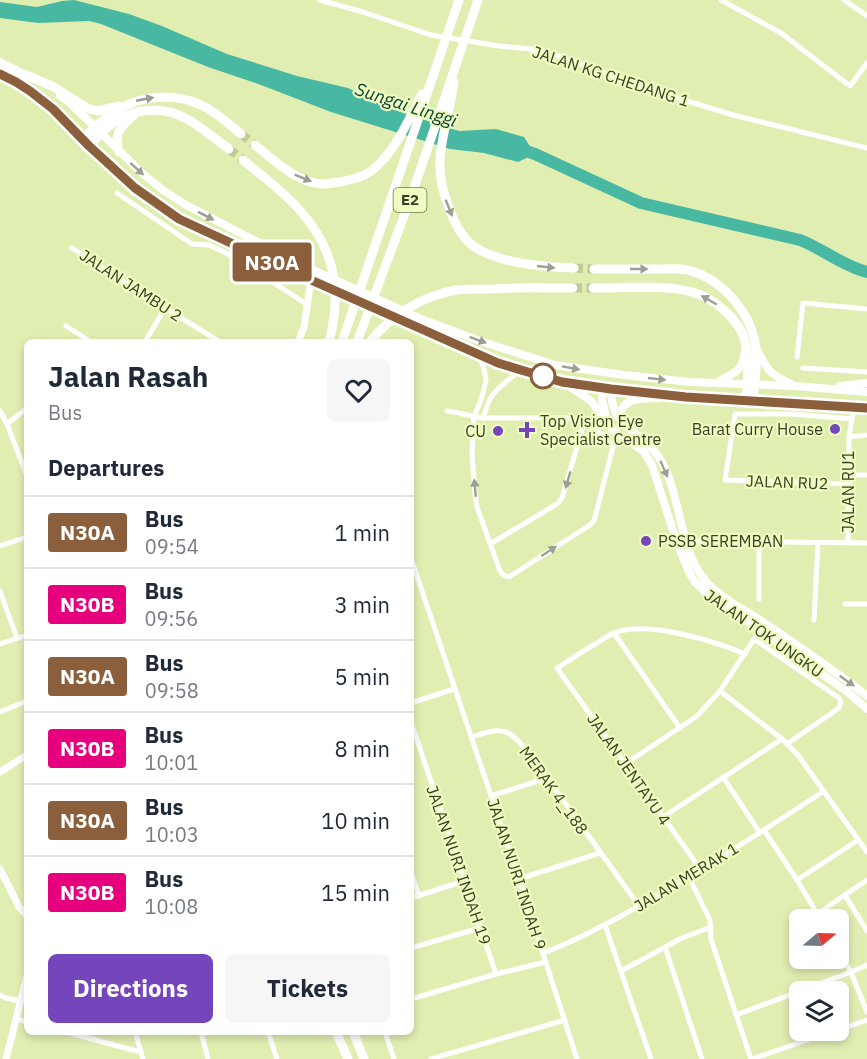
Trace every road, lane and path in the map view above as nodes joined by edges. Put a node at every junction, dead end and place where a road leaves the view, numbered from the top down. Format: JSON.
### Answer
{"nodes":[{"id":1,"x":320,"y":0,"type":"edge"},
{"id":2,"x":459,"y":0,"type":"edge"},
{"id":3,"x":478,"y":0,"type":"edge"},
{"id":4,"x":721,"y":0,"type":"edge"},
{"id":5,"x":843,"y":0,"type":"edge"},
{"id":6,"x":867,"y":16,"type":"edge"},
{"id":7,"x":458,"y":59,"type":"junction"},
{"id":8,"x":0,"y":62,"type":"edge"},
{"id":9,"x":867,"y":63,"type":"edge"},
{"id":10,"x":436,"y":69,"type":"junction"},
{"id":11,"x":0,"y":74,"type":"edge"},
{"id":12,"x":26,"y":75,"type":"junction"},
{"id":13,"x":125,"y":105,"type":"junction"},
{"id":14,"x":137,"y":112,"type":"junction"},
{"id":15,"x":98,"y":130,"type":"junction"},
{"id":16,"x":241,"y":134,"type":"tunnel mouth"},
{"id":17,"x":85,"y":143,"type":"junction"},
{"id":18,"x":255,"y":145,"type":"tunnel mouth"},
{"id":19,"x":867,"y":148,"type":"edge"},
{"id":20,"x":229,"y":149,"type":"tunnel mouth"},
{"id":21,"x":119,"y":152,"type":"junction"},
{"id":22,"x":243,"y":160,"type":"tunnel mouth"},
{"id":23,"x":117,"y":193,"type":"dead end"},
{"id":24,"x":72,"y":248,"type":"dead end"},
{"id":25,"x":574,"y":268,"type":"tunnel mouth"},
{"id":26,"x":594,"y":268,"type":"tunnel mouth"},
{"id":27,"x":311,"y":280,"type":"junction"},
{"id":28,"x":573,"y":288,"type":"tunnel mouth"},
{"id":29,"x":593,"y":288,"type":"tunnel mouth"},
{"id":30,"x":308,"y":305,"type":"junction"},
{"id":31,"x":165,"y":308,"type":"junction"},
{"id":32,"x":867,"y":309,"type":"edge"},
{"id":33,"x":66,"y":326,"type":"dead end"},
{"id":34,"x":86,"y":339,"type":"edge"},
{"id":35,"x":147,"y":339,"type":"edge"},
{"id":36,"x":215,"y":339,"type":"edge"},
{"id":37,"x":299,"y":339,"type":"edge"},
{"id":38,"x":330,"y":339,"type":"edge"},
{"id":39,"x":343,"y":339,"type":"edge"},
{"id":40,"x":358,"y":339,"type":"edge"},
{"id":41,"x":373,"y":339,"type":"edge"},
{"id":42,"x":746,"y":343,"type":"junction"},
{"id":43,"x":756,"y":347,"type":"junction"},
{"id":44,"x":479,"y":355,"type":"junction"},
{"id":45,"x":797,"y":357,"type":"dead end"},
{"id":46,"x":803,"y":368,"type":"dead end"},
{"id":47,"x":521,"y":370,"type":"junction"},
{"id":48,"x":594,"y":371,"type":"junction"},
{"id":49,"x":867,"y":372,"type":"edge"},
{"id":50,"x":624,"y":375,"type":"junction"},
{"id":51,"x":562,"y":382,"type":"junction"},
{"id":52,"x":716,"y":383,"type":"junction"},
{"id":53,"x":867,"y":383,"type":"edge"},
{"id":54,"x":750,"y":384,"type":"junction"},
{"id":55,"x":608,"y":386,"type":"junction"},
{"id":56,"x":795,"y":386,"type":"junction"},
{"id":57,"x":822,"y":388,"type":"junction"},
{"id":58,"x":867,"y":392,"type":"edge"},
{"id":59,"x":686,"y":397,"type":"junction"},
{"id":60,"x":750,"y":400,"type":"junction"},
{"id":61,"x":791,"y":402,"type":"junction"},
{"id":62,"x":854,"y":406,"type":"junction"},
{"id":63,"x":867,"y":408,"type":"edge"},
{"id":64,"x":24,"y":410,"type":"edge"},
{"id":65,"x":0,"y":411,"type":"edge"},
{"id":66,"x":447,"y":411,"type":"dead end"},
{"id":67,"x":792,"y":414,"type":"junction"},
{"id":68,"x":474,"y":417,"type":"junction"},
{"id":69,"x":483,"y":418,"type":"junction"},
{"id":70,"x":618,"y":418,"type":"junction"},
{"id":71,"x":852,"y":419,"type":"junction"},
{"id":72,"x":584,"y":423,"type":"junction"},
{"id":73,"x":7,"y":424,"type":"junction"},
{"id":74,"x":612,"y":429,"type":"junction"},
{"id":75,"x":867,"y":435,"type":"edge"},
{"id":76,"x":849,"y":436,"type":"junction"},
{"id":77,"x":24,"y":468,"type":"edge"},
{"id":78,"x":849,"y":476,"type":"junction"},
{"id":79,"x":867,"y":476,"type":"edge"},
{"id":80,"x":849,"y":483,"type":"junction"},
{"id":81,"x":24,"y":538,"type":"edge"},
{"id":82,"x":759,"y":541,"type":"junction"},
{"id":83,"x":682,"y":542,"type":"junction"},
{"id":84,"x":818,"y":542,"type":"junction"},
{"id":85,"x":848,"y":542,"type":"junction"},
{"id":86,"x":867,"y":543,"type":"edge"},
{"id":87,"x":490,"y":544,"type":"junction"},
{"id":88,"x":0,"y":546,"type":"edge"},
{"id":89,"x":414,"y":567,"type":"edge"},
{"id":90,"x":0,"y":591,"type":"edge"},
{"id":91,"x":759,"y":599,"type":"dead end"},
{"id":92,"x":845,"y":604,"type":"dead end"},
{"id":93,"x":867,"y":604,"type":"edge"},
{"id":94,"x":814,"y":620,"type":"dead end"},
{"id":95,"x":763,"y":627,"type":"junction"},
{"id":96,"x":614,"y":633,"type":"junction"},
{"id":97,"x":24,"y":636,"type":"edge"},
{"id":98,"x":16,"y":638,"type":"junction"},
{"id":99,"x":754,"y":639,"type":"junction"},
{"id":100,"x":0,"y":644,"type":"edge"},
{"id":101,"x":745,"y":654,"type":"junction"},
{"id":102,"x":454,"y":689,"type":"junction"},
{"id":103,"x":720,"y":691,"type":"junction"},
{"id":104,"x":867,"y":696,"type":"edge"},
{"id":105,"x":24,"y":702,"type":"edge"},
{"id":106,"x":414,"y":702,"type":"edge"},
{"id":107,"x":867,"y":709,"type":"edge"},
{"id":108,"x":0,"y":712,"type":"edge"},
{"id":109,"x":680,"y":728,"type":"junction"},
{"id":110,"x":414,"y":731,"type":"edge"},
{"id":111,"x":472,"y":737,"type":"junction"},
{"id":112,"x":785,"y":741,"type":"junction"},
{"id":113,"x":24,"y":757,"type":"edge"},
{"id":114,"x":625,"y":764,"type":"junction"},
{"id":115,"x":0,"y":772,"type":"edge"},
{"id":116,"x":723,"y":777,"type":"junction"},
{"id":117,"x":547,"y":778,"type":"junction"},
{"id":118,"x":824,"y":791,"type":"junction"},
{"id":119,"x":491,"y":796,"type":"junction"},
{"id":120,"x":663,"y":817,"type":"junction"},
{"id":121,"x":762,"y":831,"type":"junction"},
{"id":122,"x":858,"y":840,"type":"junction"},
{"id":123,"x":867,"y":852,"type":"edge"},
{"id":124,"x":600,"y":853,"type":"junction"},
{"id":125,"x":0,"y":869,"type":"edge"},
{"id":126,"x":701,"y":870,"type":"junction"},
{"id":127,"x":689,"y":877,"type":"junction"},
{"id":128,"x":519,"y":879,"type":"junction"},
{"id":129,"x":797,"y":880,"type":"junction"},
{"id":130,"x":867,"y":880,"type":"edge"},
{"id":131,"x":414,"y":881,"type":"edge"},
{"id":132,"x":464,"y":881,"type":"junction"},
{"id":133,"x":845,"y":895,"type":"junction"},
{"id":134,"x":419,"y":896,"type":"junction"},
{"id":135,"x":414,"y":897,"type":"edge"},
{"id":136,"x":639,"y":906,"type":"junction"},
{"id":137,"x":815,"y":909,"type":"edge"},
{"id":138,"x":828,"y":909,"type":"edge"},
{"id":139,"x":24,"y":912,"type":"edge"},
{"id":140,"x":605,"y":925,"type":"junction"},
{"id":141,"x":711,"y":927,"type":"junction"},
{"id":142,"x":480,"y":928,"type":"junction"},
{"id":143,"x":867,"y":931,"type":"edge"},
{"id":144,"x":414,"y":947,"type":"edge"},
{"id":145,"x":665,"y":947,"type":"junction"},
{"id":146,"x":543,"y":953,"type":"junction"},
{"id":147,"x":546,"y":962,"type":"junction"},
{"id":148,"x":867,"y":965,"type":"edge"},
{"id":149,"x":849,"y":969,"type":"edge"},
{"id":150,"x":621,"y":971,"type":"junction"},
{"id":151,"x":851,"y":972,"type":"junction"},
{"id":152,"x":496,"y":974,"type":"junction"},
{"id":153,"x":24,"y":988,"type":"edge"},
{"id":154,"x":0,"y":995,"type":"edge"},
{"id":155,"x":414,"y":998,"type":"edge"},
{"id":156,"x":21,"y":1001,"type":"junction"},
{"id":157,"x":867,"y":1012,"type":"edge"},
{"id":158,"x":736,"y":1015,"type":"junction"},
{"id":159,"x":17,"y":1019,"type":"junction"},
{"id":160,"x":565,"y":1020,"type":"junction"},
{"id":161,"x":867,"y":1020,"type":"edge"},
{"id":162,"x":24,"y":1021,"type":"edge"},
{"id":163,"x":849,"y":1026,"type":"edge"},
{"id":164,"x":77,"y":1035,"type":"edge"},
{"id":165,"x":136,"y":1035,"type":"edge"},
{"id":166,"x":202,"y":1035,"type":"edge"},
{"id":167,"x":269,"y":1035,"type":"edge"},
{"id":168,"x":337,"y":1035,"type":"edge"},
{"id":169,"x":354,"y":1035,"type":"edge"},
{"id":170,"x":386,"y":1035,"type":"edge"},
{"id":171,"x":805,"y":1041,"type":"edge"},
{"id":172,"x":140,"y":1052,"type":"junction"},
{"id":173,"x":457,"y":1052,"type":"junction"},
{"id":174,"x":6,"y":1059,"type":"edge"},
{"id":175,"x":143,"y":1059,"type":"edge"},
{"id":176,"x":208,"y":1059,"type":"edge"},
{"id":177,"x":277,"y":1059,"type":"edge"},
{"id":178,"x":348,"y":1059,"type":"edge"},
{"id":179,"x":364,"y":1059,"type":"edge"},
{"id":180,"x":394,"y":1059,"type":"edge"},
{"id":181,"x":431,"y":1059,"type":"edge"},
{"id":182,"x":460,"y":1059,"type":"edge"},
{"id":183,"x":578,"y":1059,"type":"edge"},
{"id":184,"x":651,"y":1059,"type":"edge"},
{"id":185,"x":702,"y":1059,"type":"edge"},
{"id":186,"x":752,"y":1059,"type":"edge"}],
"edges":[{"from":1,"to":19,"type":"street","name":"JALAN KG CHEDANG 1"},
{"from":2,"to":10,"type":"highway","number":"E2"},
{"from":3,"to":7,"type":"highway","number":"E2"},
{"from":4,"to":9,"type":"street"},
{"from":5,"to":6,"type":"street"},
{"from":7,"to":25,"type":"highway","one_way":true},
{"from":7,"to":40,"type":"highway","number":"E2"},
{"from":8,"to":12,"type":"highway"},
{"from":18,"to":10,"type":"highway","one_way":true},
{"from":10,"to":39,"type":"highway","number":"E2"},
{"from":11,"to":17,"type":"highway"},
{"from":12,"to":13,"type":"highway"},
{"from":12,"to":15,"type":"highway"},
{"from":13,"to":15,"type":"highway"},
{"from":13,"to":16,"type":"highway","one_way":true},
{"from":14,"to":15,"type":"highway"},
{"from":14,"to":20,"type":"highway"},
{"from":14,"to":21,"type":"highway"},
{"from":15,"to":17,"type":"highway"},
{"from":15,"to":21,"type":"highway"},
{"from":17,"to":27,"type":"highway"},
{"from":21,"to":48,"type":"highway","one_way":true},
{"from":22,"to":38,"type":"highway"},
{"from":23,"to":30,"type":"street"},
{"from":24,"to":31,"type":"street","name":"JALAN JAMBU 2"},
{"from":26,"to":43,"type":"highway","one_way":true},
{"from":27,"to":30,"type":"street"},
{"from":27,"to":44,"type":"highway"},
{"from":28,"to":41,"type":"highway"},
{"from":42,"to":29,"type":"highway","one_way":true},
{"from":30,"to":37,"type":"street"},
{"from":31,"to":35,"type":"street"},
{"from":31,"to":36,"type":"street","name":"JALAN JAMBU 2"},
{"from":32,"to":45,"type":"street"},
{"from":33,"to":34,"type":"street"},
{"from":42,"to":52,"type":"highway"},
{"from":42,"to":54,"type":"highway"},
{"from":43,"to":54,"type":"highway"},
{"from":43,"to":56,"type":"highway"},
{"from":44,"to":47,"type":"highway"},
{"from":44,"to":68,"type":"street"},
{"from":46,"to":49,"type":"street"},
{"from":47,"to":51,"type":"highway"},
{"from":47,"to":69,"type":"street"},
{"from":48,"to":50,"type":"highway"},
{"from":48,"to":55,"type":"highway"},
{"from":50,"to":52,"type":"highway","one_way":true},
{"from":50,"to":55,"type":"highway"},
{"from":51,"to":55,"type":"highway"},
{"from":51,"to":74,"type":"highway"},
{"from":52,"to":54,"type":"highway"},
{"from":53,"to":57,"type":"highway"},
{"from":54,"to":56,"type":"highway"},
{"from":54,"to":60,"type":"highway"},
{"from":55,"to":59,"type":"highway"},
{"from":55,"to":70,"type":"main road"},
{"from":55,"to":74,"type":"main road"},
{"from":56,"to":57,"type":"highway"},
{"from":57,"to":58,"type":"highway"},
{"from":59,"to":60,"type":"highway"},
{"from":59,"to":70,"type":"highway"},
{"from":60,"to":61,"type":"highway"},
{"from":61,"to":62,"type":"highway"},
{"from":61,"to":67,"type":"street"},
{"from":62,"to":63,"type":"highway"},
{"from":62,"to":71,"type":"street","name":"JALAN RU1"},
{"from":64,"to":73,"type":"street"},
{"from":65,"to":73,"type":"street"},
{"from":66,"to":68,"type":"street"},
{"from":67,"to":71,"type":"street"},
{"from":67,"to":80,"type":"street","name":"JALAN RU2"},
{"from":68,"to":69,"type":"street"},
{"from":87,"to":68,"type":"street","one_way":true},
{"from":69,"to":72,"type":"street"},
{"from":70,"to":83,"type":"main road","name":"JALAN TOK UNGKU","one_way":true},
{"from":71,"to":76,"type":"street","name":"JALAN RU1"},
{"from":72,"to":87,"type":"street","one_way":true},
{"from":87,"to":72,"type":"street","one_way":true},
{"from":73,"to":77,"type":"street"},
{"from":74,"to":83,"type":"main road","name":"JALAN TOK UNGKU"},
{"from":75,"to":76,"type":"street"},
{"from":76,"to":78,"type":"street","name":"JALAN RU1"},
{"from":78,"to":79,"type":"street"},
{"from":78,"to":80,"type":"street","name":"JALAN RU1"},
{"from":80,"to":85,"type":"street","name":"JALAN RU1"},
{"from":81,"to":88,"type":"street"},
{"from":82,"to":83,"type":"street"},
{"from":82,"to":84,"type":"street"},
{"from":82,"to":91,"type":"street"},
{"from":83,"to":95,"type":"main road","name":"JALAN TOK UNGKU"},
{"from":84,"to":85,"type":"street"},
{"from":84,"to":94,"type":"street"},
{"from":85,"to":86,"type":"street"},
{"from":89,"to":102,"type":"street","name":"JALAN NURI INDAH 9"},
{"from":90,"to":98,"type":"street"},
{"from":92,"to":93,"type":"street"},
{"from":95,"to":99,"type":"street"},
{"from":95,"to":104,"type":"main road","name":"JALAN TOK UNGKU","one_way":true},
{"from":95,"to":107,"type":"main road","name":"JALAN TOK UNGKU"},
{"from":96,"to":101,"type":"street"},
{"from":96,"to":109,"type":"street"},
{"from":96,"to":114,"type":"street","name":"JALAN JENTAYU 4"},
{"from":97,"to":98,"type":"street"},
{"from":98,"to":100,"type":"street"},
{"from":99,"to":101,"type":"street"},
{"from":99,"to":112,"type":"street"},
{"from":101,"to":103,"type":"street"},
{"from":102,"to":106,"type":"street"},
{"from":102,"to":111,"type":"street","name":"JALAN NURI INDAH 9"},
{"from":103,"to":109,"type":"street"},
{"from":103,"to":112,"type":"street"},
{"from":105,"to":108,"type":"street"},
{"from":109,"to":114,"type":"street"},
{"from":110,"to":132,"type":"street","name":"JALAN NURI INDAH 19"},
{"from":111,"to":117,"type":"street","name":"MERAK 4_188"},
{"from":111,"to":119,"type":"street","name":"JALAN NURI INDAH 9"},
{"from":112,"to":116,"type":"street"},
{"from":112,"to":118,"type":"street"},
{"from":113,"to":115,"type":"street"},
{"from":114,"to":120,"type":"street","name":"JALAN JENTAYU 4"},
{"from":116,"to":120,"type":"street"},
{"from":116,"to":121,"type":"street"},
{"from":117,"to":119,"type":"street"},
{"from":117,"to":124,"type":"street","name":"MERAK 4_188"},
{"from":118,"to":121,"type":"street","name":"JALAN MERAK 1"},
{"from":118,"to":122,"type":"street"},
{"from":119,"to":128,"type":"street","name":"JALAN NURI INDAH 9"},
{"from":120,"to":126,"type":"street","name":"JALAN JENTAYU 4"},
{"from":121,"to":126,"type":"street","name":"JALAN MERAK 1"},
{"from":121,"to":129,"type":"street"},
{"from":122,"to":123,"type":"street"},
{"from":122,"to":129,"type":"street"},
{"from":124,"to":128,"type":"street"},
{"from":124,"to":136,"type":"street","name":"MERAK 4_188"},
{"from":125,"to":139,"type":"street"},
{"from":126,"to":127,"type":"street","name":"JALAN MERAK 1"},
{"from":127,"to":136,"type":"street","name":"JALAN MERAK 1"},
{"from":127,"to":141,"type":"street"},
{"from":128,"to":146,"type":"street","name":"JALAN NURI INDAH 9"},
{"from":129,"to":137,"type":"street"},
{"from":130,"to":133,"type":"street"},
{"from":131,"to":134,"type":"street"},
{"from":132,"to":134,"type":"street"},
{"from":132,"to":142,"type":"street","name":"JALAN NURI INDAH 19"},
{"from":133,"to":138,"type":"street"},
{"from":133,"to":143,"type":"street"},
{"from":134,"to":135,"type":"street"},
{"from":136,"to":140,"type":"street","name":"JALAN MERAK 1"},
{"from":140,"to":146,"type":"street","name":"JALAN MERAK 1"},
{"from":140,"to":150,"type":"street"},
{"from":141,"to":145,"type":"street"},
{"from":141,"to":158,"type":"street"},
{"from":142,"to":144,"type":"street"},
{"from":142,"to":152,"type":"street","name":"JALAN NURI INDAH 19"},
{"from":145,"to":150,"type":"street"},
{"from":145,"to":185,"type":"street"},
{"from":146,"to":147,"type":"street","name":"JALAN NURI INDAH 9"},
{"from":147,"to":152,"type":"street"},
{"from":147,"to":160,"type":"street","name":"JALAN NURI INDAH 9"},
{"from":148,"to":151,"type":"street"},
{"from":149,"to":151,"type":"street"},
{"from":150,"to":184,"type":"street"},
{"from":151,"to":157,"type":"street"},
{"from":151,"to":158,"type":"street"},
{"from":152,"to":155,"type":"street"},
{"from":153,"to":156,"type":"street"},
{"from":154,"to":156,"type":"street"},
{"from":156,"to":159,"type":"street"},
{"from":158,"to":186,"type":"street"},
{"from":159,"to":162,"type":"street"},
{"from":159,"to":174,"type":"street"},
{"from":160,"to":173,"type":"street"},
{"from":160,"to":183,"type":"street","name":"JALAN NURI INDAH 9"},
{"from":161,"to":163,"type":"street"},
{"from":164,"to":172,"type":"street"},
{"from":165,"to":172,"type":"street"},
{"from":166,"to":176,"type":"street"},
{"from":167,"to":177,"type":"street"},
{"from":168,"to":178,"type":"highway"},
{"from":169,"to":179,"type":"highway"},
{"from":170,"to":180,"type":"street"},
{"from":171,"to":186,"type":"street"},
{"from":172,"to":175,"type":"street"},
{"from":173,"to":181,"type":"street"},
{"from":173,"to":182,"type":"street"}]}
